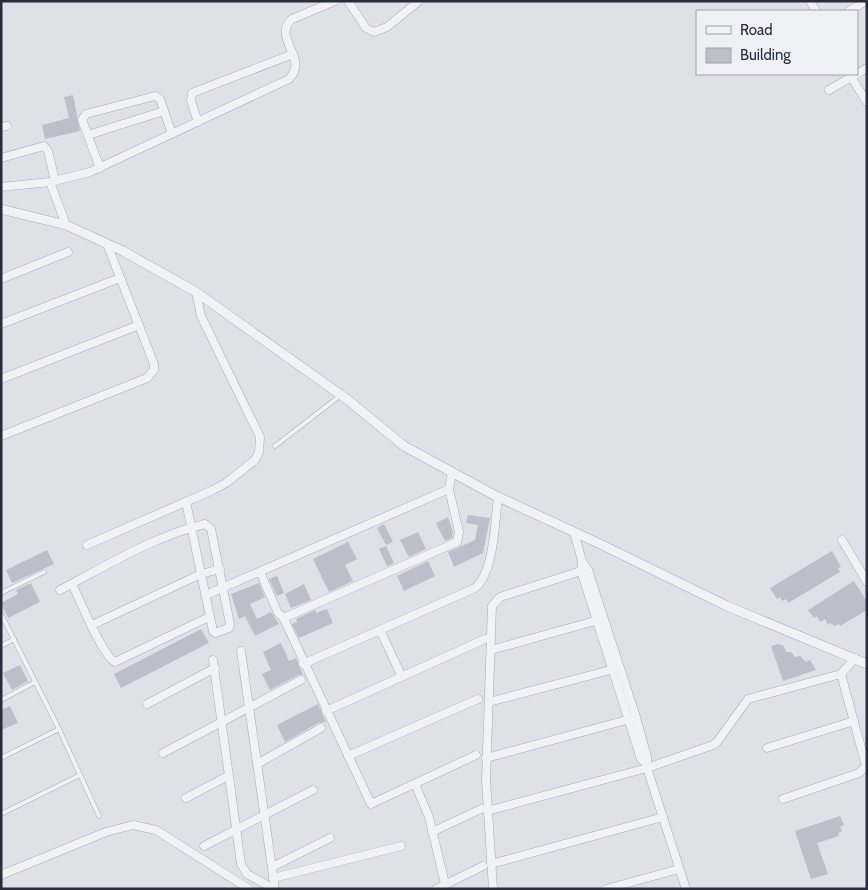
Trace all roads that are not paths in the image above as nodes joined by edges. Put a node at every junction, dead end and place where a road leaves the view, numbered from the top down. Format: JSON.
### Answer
{"nodes":[{"id":1,"x":335,"y":1,"type":"edge"},
{"id":2,"x":348,"y":1,"type":"edge"},
{"id":3,"x":420,"y":1,"type":"edge"},
{"id":4,"x":866,"y":1,"type":"edge"},
{"id":5,"x":851,"y":10,"type":"edge"},
{"id":6,"x":293,"y":54,"type":"junction"},
{"id":7,"x":855,"y":75,"type":"edge"},
{"id":8,"x":851,"y":77,"type":"junction"},
{"id":9,"x":829,"y":90,"type":"dead end"},
{"id":10,"x":867,"y":102,"type":"edge"},
{"id":11,"x":164,"y":111,"type":"junction"},
{"id":12,"x":198,"y":122,"type":"junction"},
{"id":13,"x":172,"y":134,"type":"junction"},
{"id":14,"x":88,"y":135,"type":"junction"},
{"id":15,"x":1,"y":158,"type":"edge"},
{"id":16,"x":100,"y":168,"type":"junction"},
{"id":17,"x":53,"y":182,"type":"junction"},
{"id":18,"x":1,"y":187,"type":"edge"},
{"id":19,"x":1,"y":209,"type":"edge"},
{"id":20,"x":66,"y":225,"type":"junction"},
{"id":21,"x":107,"y":244,"type":"junction"},
{"id":22,"x":68,"y":252,"type":"dead end"},
{"id":23,"x":120,"y":278,"type":"junction"},
{"id":24,"x":1,"y":279,"type":"edge"},
{"id":25,"x":196,"y":292,"type":"junction"},
{"id":26,"x":1,"y":324,"type":"edge"},
{"id":27,"x":138,"y":325,"type":"junction"},
{"id":28,"x":1,"y":379,"type":"edge"},
{"id":29,"x":341,"y":396,"type":"junction"},
{"id":30,"x":1,"y":436,"type":"edge"},
{"id":31,"x":275,"y":446,"type":"dead end"},
{"id":32,"x":452,"y":473,"type":"junction"},
{"id":33,"x":449,"y":489,"type":"junction"},
{"id":34,"x":498,"y":497,"type":"junction"},
{"id":35,"x":186,"y":502,"type":"junction"},
{"id":36,"x":190,"y":528,"type":"junction"},
{"id":37,"x":574,"y":532,"type":"junction"},
{"id":38,"x":842,"y":540,"type":"dead end"},
{"id":39,"x":87,"y":545,"type":"dead end"},
{"id":40,"x":582,"y":561,"type":"junction"},
{"id":41,"x":867,"y":565,"type":"edge"},
{"id":42,"x":220,"y":569,"type":"junction"},
{"id":43,"x":859,"y":570,"type":"junction"},
{"id":44,"x":581,"y":571,"type":"junction"},
{"id":45,"x":44,"y":572,"type":"dead end"},
{"id":46,"x":260,"y":572,"type":"junction"},
{"id":47,"x":201,"y":574,"type":"junction"},
{"id":48,"x":867,"y":582,"type":"edge"},
{"id":49,"x":72,"y":584,"type":"junction"},
{"id":50,"x":224,"y":588,"type":"junction"},
{"id":51,"x":60,"y":590,"type":"dead end"},
{"id":52,"x":1,"y":593,"type":"edge"},
{"id":53,"x":206,"y":595,"type":"junction"},
{"id":54,"x":1,"y":614,"type":"edge"},
{"id":55,"x":209,"y":617,"type":"junction"},
{"id":56,"x":283,"y":617,"type":"junction"},
{"id":57,"x":601,"y":620,"type":"junction"},
{"id":58,"x":92,"y":625,"type":"junction"},
{"id":59,"x":380,"y":630,"type":"junction"},
{"id":60,"x":14,"y":639,"type":"junction"},
{"id":61,"x":485,"y":639,"type":"dead end"},
{"id":62,"x":1,"y":646,"type":"edge"},
{"id":63,"x":491,"y":650,"type":"junction"},
{"id":64,"x":241,"y":651,"type":"dead end"},
{"id":65,"x":855,"y":658,"type":"junction"},
{"id":66,"x":303,"y":664,"type":"junction"},
{"id":67,"x":867,"y":664,"type":"edge"},
{"id":68,"x":617,"y":668,"type":"junction"},
{"id":69,"x":841,"y":674,"type":"junction"},
{"id":70,"x":402,"y":676,"type":"junction"},
{"id":71,"x":300,"y":680,"type":"dead end"},
{"id":72,"x":35,"y":682,"type":"junction"},
{"id":73,"x":478,"y":699,"type":"dead end"},
{"id":74,"x":1,"y":700,"type":"edge"},
{"id":75,"x":489,"y":702,"type":"junction"},
{"id":76,"x":148,"y":704,"type":"dead end"},
{"id":77,"x":248,"y":709,"type":"junction"},
{"id":78,"x":326,"y":711,"type":"junction"},
{"id":79,"x":632,"y":718,"type":"junction"},
{"id":80,"x":222,"y":721,"type":"junction"},
{"id":81,"x":854,"y":721,"type":"junction"},
{"id":82,"x":321,"y":728,"type":"dead end"},
{"id":83,"x":59,"y":729,"type":"junction"},
{"id":84,"x":766,"y":748,"type":"dead end"},
{"id":85,"x":163,"y":753,"type":"dead end"},
{"id":86,"x":348,"y":756,"type":"junction"},
{"id":87,"x":476,"y":756,"type":"dead end"},
{"id":88,"x":1,"y":758,"type":"edge"},
{"id":89,"x":486,"y":758,"type":"junction"},
{"id":90,"x":257,"y":764,"type":"junction"},
{"id":91,"x":646,"y":765,"type":"junction"},
{"id":92,"x":80,"y":775,"type":"junction"},
{"id":93,"x":228,"y":776,"type":"junction"},
{"id":94,"x":415,"y":784,"type":"junction"},
{"id":95,"x":313,"y":790,"type":"dead end"},
{"id":96,"x":186,"y":798,"type":"dead end"},
{"id":97,"x":783,"y":799,"type":"dead end"},
{"id":98,"x":484,"y":810,"type":"junction"},
{"id":99,"x":1,"y":814,"type":"edge"},
{"id":100,"x":264,"y":815,"type":"junction"},
{"id":101,"x":99,"y":816,"type":"dead end"},
{"id":102,"x":663,"y":817,"type":"junction"},
{"id":103,"x":237,"y":828,"type":"junction"},
{"id":104,"x":432,"y":832,"type":"junction"},
{"id":105,"x":330,"y":838,"type":"dead end"},
{"id":106,"x":204,"y":846,"type":"dead end"},
{"id":107,"x":401,"y":846,"type":"dead end"},
{"id":108,"x":487,"y":865,"type":"junction"},
{"id":109,"x":272,"y":867,"type":"junction"},
{"id":110,"x":679,"y":869,"type":"junction"},
{"id":111,"x":1,"y":875,"type":"edge"},
{"id":112,"x":273,"y":878,"type":"junction"},
{"id":113,"x":445,"y":884,"type":"junction"},
{"id":114,"x":249,"y":889,"type":"edge"},
{"id":115,"x":274,"y":889,"type":"edge"},
{"id":116,"x":436,"y":889,"type":"edge"},
{"id":117,"x":493,"y":889,"type":"edge"},
{"id":118,"x":606,"y":889,"type":"edge"},
{"id":119,"x":686,"y":889,"type":"edge"}],
"edges":[{"from":1,"to":6,"type":"street"},
{"from":2,"to":3,"type":"street"},
{"from":4,"to":5,"type":"street"},
{"from":6,"to":12,"type":"street"},
{"from":6,"to":12,"type":"street"},
{"from":7,"to":8,"type":"street"},
{"from":8,"to":9,"type":"street"},
{"from":8,"to":10,"type":"street"},
{"from":11,"to":13,"type":"street"},
{"from":11,"to":14,"type":"street"},
{"from":11,"to":14,"type":"street"},
{"from":12,"to":13,"type":"street"},
{"from":13,"to":16,"type":"street"},
{"from":14,"to":16,"type":"street"},
{"from":15,"to":17,"type":"street"},
{"from":16,"to":17,"type":"street"},
{"from":17,"to":18,"type":"street"},
{"from":17,"to":20,"type":"street"},
{"from":19,"to":20,"type":"street"},
{"from":20,"to":21,"type":"street"},
{"from":21,"to":23,"type":"street"},
{"from":21,"to":25,"type":"street"},
{"from":22,"to":24,"type":"street"},
{"from":23,"to":26,"type":"street"},
{"from":23,"to":27,"type":"street"},
{"from":25,"to":29,"type":"street"},
{"from":25,"to":35,"type":"street"},
{"from":27,"to":28,"type":"street"},
{"from":27,"to":30,"type":"street"},
{"from":29,"to":31,"type":"lane"},
{"from":29,"to":32,"type":"street"},
{"from":32,"to":33,"type":"street"},
{"from":32,"to":34,"type":"street"},
{"from":33,"to":46,"type":"street"},
{"from":33,"to":56,"type":"street"},
{"from":34,"to":37,"type":"street"},
{"from":34,"to":59,"type":"street"},
{"from":35,"to":36,"type":"street"},
{"from":35,"to":39,"type":"street"},
{"from":36,"to":42,"type":"street"},
{"from":36,"to":47,"type":"street"},
{"from":36,"to":49,"type":"street"},
{"from":37,"to":40,"type":"street"},
{"from":37,"to":65,"type":"street"},
{"from":38,"to":43,"type":"street"},
{"from":40,"to":44,"type":"street"},
{"from":40,"to":57,"type":"street"},
{"from":41,"to":43,"type":"street"},
{"from":42,"to":47,"type":"street"},
{"from":42,"to":50,"type":"street"},
{"from":43,"to":48,"type":"street"},
{"from":44,"to":57,"type":"street"},
{"from":44,"to":63,"type":"street"},
{"from":45,"to":52,"type":"lane"},
{"from":46,"to":50,"type":"street"},
{"from":46,"to":56,"type":"street"},
{"from":47,"to":53,"type":"street"},
{"from":47,"to":58,"type":"street"},
{"from":49,"to":51,"type":"street"},
{"from":49,"to":58,"type":"street"},
{"from":50,"to":53,"type":"street"},
{"from":50,"to":55,"type":"street"},
{"from":53,"to":55,"type":"street"},
{"from":54,"to":60,"type":"lane"},
{"from":55,"to":58,"type":"street"},
{"from":56,"to":66,"type":"street"},
{"from":57,"to":63,"type":"street"},
{"from":57,"to":68,"type":"street"},
{"from":59,"to":66,"type":"street"},
{"from":59,"to":70,"type":"street"},
{"from":60,"to":62,"type":"lane"},
{"from":60,"to":72,"type":"lane"},
{"from":61,"to":70,"type":"street"},
{"from":63,"to":75,"type":"street"},
{"from":64,"to":77,"type":"street"},
{"from":65,"to":67,"type":"street"},
{"from":65,"to":69,"type":"street"},
{"from":66,"to":78,"type":"street"},
{"from":68,"to":75,"type":"street"},
{"from":68,"to":79,"type":"street"},
{"from":69,"to":81,"type":"street"},
{"from":69,"to":91,"type":"street"},
{"from":70,"to":78,"type":"street"},
{"from":71,"to":77,"type":"street"},
{"from":72,"to":74,"type":"lane"},
{"from":72,"to":83,"type":"lane"},
{"from":73,"to":86,"type":"street"},
{"from":75,"to":89,"type":"street"},
{"from":76,"to":80,"type":"street"},
{"from":77,"to":80,"type":"street"},
{"from":77,"to":90,"type":"street"},
{"from":78,"to":86,"type":"street"},
{"from":79,"to":89,"type":"street"},
{"from":79,"to":91,"type":"street"},
{"from":80,"to":85,"type":"street"},
{"from":80,"to":93,"type":"street"},
{"from":81,"to":84,"type":"street"},
{"from":81,"to":97,"type":"street"},
{"from":82,"to":90,"type":"street"},
{"from":83,"to":88,"type":"lane"},
{"from":83,"to":92,"type":"lane"},
{"from":86,"to":94,"type":"street"},
{"from":87,"to":94,"type":"street"},
{"from":89,"to":98,"type":"street"},
{"from":90,"to":100,"type":"street"},
{"from":91,"to":98,"type":"street"},
{"from":91,"to":102,"type":"street"},
{"from":92,"to":99,"type":"lane"},
{"from":92,"to":101,"type":"lane"},
{"from":93,"to":96,"type":"street"},
{"from":93,"to":103,"type":"street"},
{"from":94,"to":104,"type":"street"},
{"from":95,"to":100,"type":"street"},
{"from":98,"to":104,"type":"street"},
{"from":98,"to":108,"type":"street"},
{"from":100,"to":103,"type":"street"},
{"from":100,"to":109,"type":"street"},
{"from":102,"to":108,"type":"street"},
{"from":102,"to":110,"type":"street"},
{"from":103,"to":106,"type":"street"},
{"from":103,"to":115,"type":"street"},
{"from":104,"to":113,"type":"street"},
{"from":105,"to":109,"type":"street"},
{"from":107,"to":112,"type":"street"},
{"from":108,"to":113,"type":"street"},
{"from":108,"to":117,"type":"street"},
{"from":109,"to":112,"type":"street"},
{"from":110,"to":118,"type":"street"},
{"from":110,"to":119,"type":"street"},
{"from":111,"to":114,"type":"street"},
{"from":112,"to":115,"type":"street"},
{"from":113,"to":116,"type":"street"}]}
